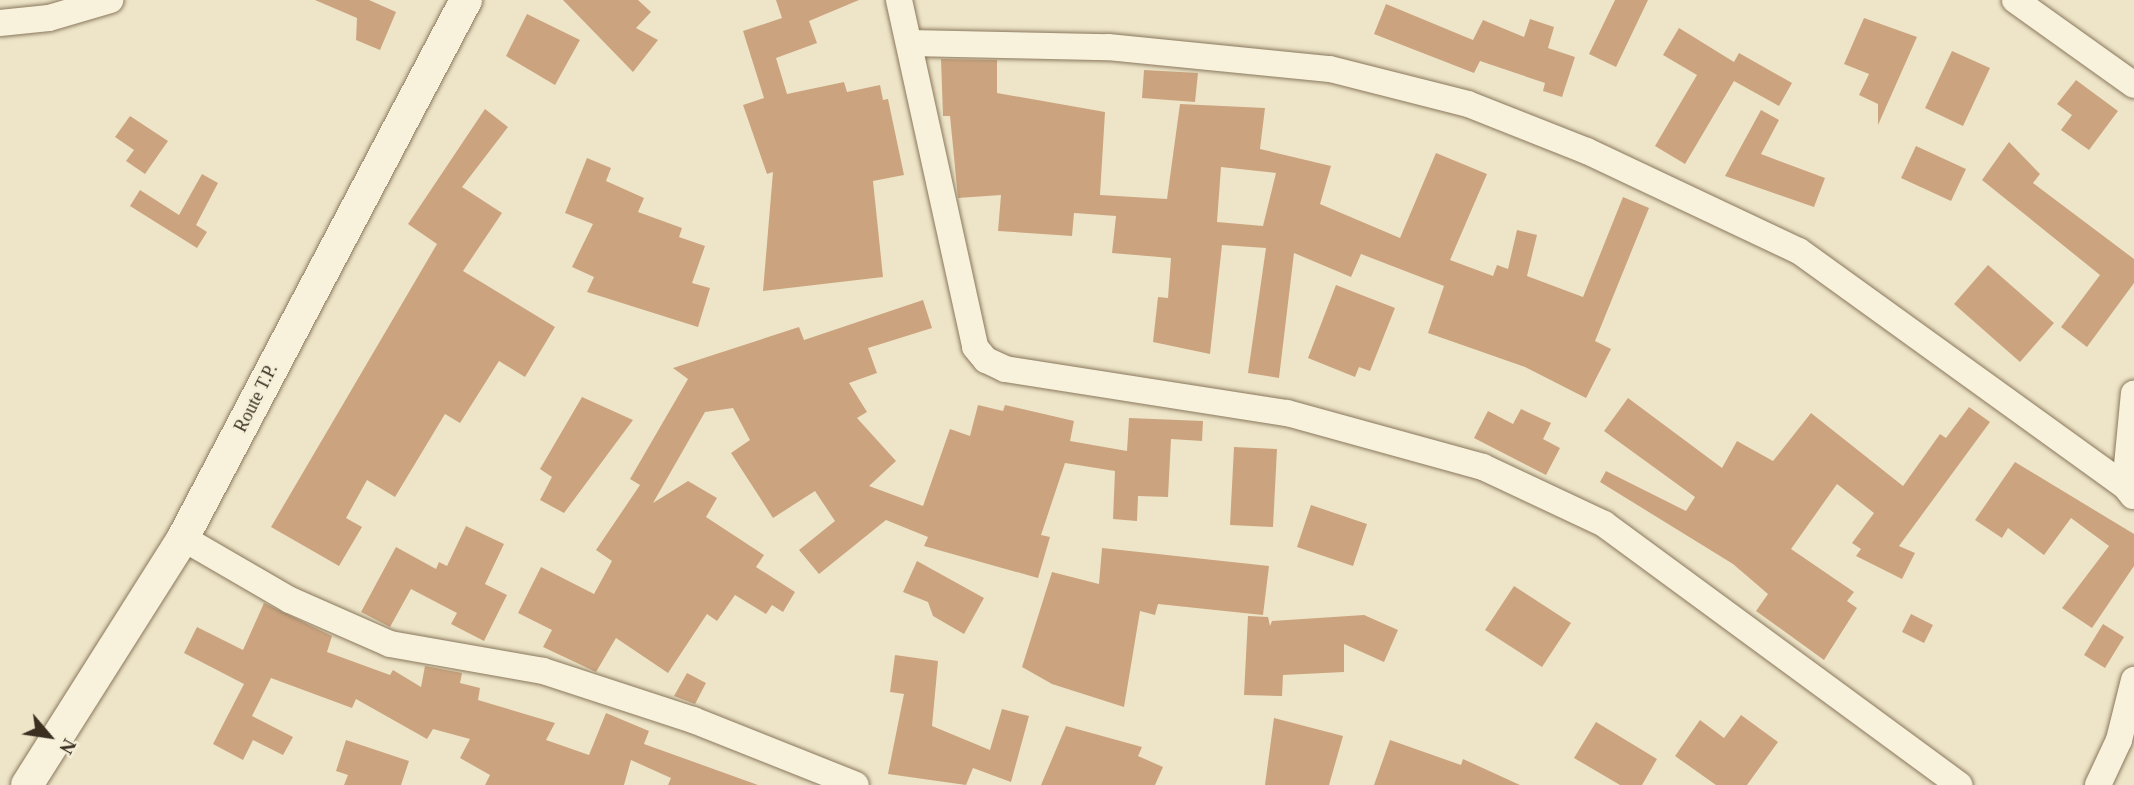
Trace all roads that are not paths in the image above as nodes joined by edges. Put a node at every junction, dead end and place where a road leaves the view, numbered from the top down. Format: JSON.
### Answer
{"nodes":[{"id":1,"x":110,"y":0,"type":"edge"},
{"id":2,"x":466,"y":0,"type":"edge"},
{"id":3,"x":899,"y":0,"type":"edge"},
{"id":4,"x":2015,"y":0,"type":"edge"},
{"id":5,"x":0,"y":23,"type":"edge"},
{"id":6,"x":910,"y":43,"type":"junction"},
{"id":7,"x":2134,"y":85,"type":"edge"},
{"id":8,"x":2134,"y":393,"type":"edge"},
{"id":9,"x":2129,"y":491,"type":"edge"},
{"id":10,"x":183,"y":538,"type":"junction"},
{"id":11,"x":2134,"y":680,"type":"edge"},
{"id":12,"x":27,"y":785,"type":"edge"},
{"id":13,"x":856,"y":785,"type":"edge"},
{"id":14,"x":1959,"y":785,"type":"edge"},
{"id":15,"x":2098,"y":785,"type":"edge"}],
"edges":[{"from":1,"to":5,"type":"street"},
{"from":2,"to":10,"type":"street","name":"Route T.P."},
{"from":3,"to":6,"type":"street"},
{"from":4,"to":7,"type":"street"},
{"from":6,"to":9,"type":"street"},
{"from":6,"to":14,"type":"street"},
{"from":8,"to":9,"type":"street"},
{"from":10,"to":12,"type":"street","name":"Route T.P."},
{"from":10,"to":13,"type":"street"},
{"from":11,"to":15,"type":"street"}]}
